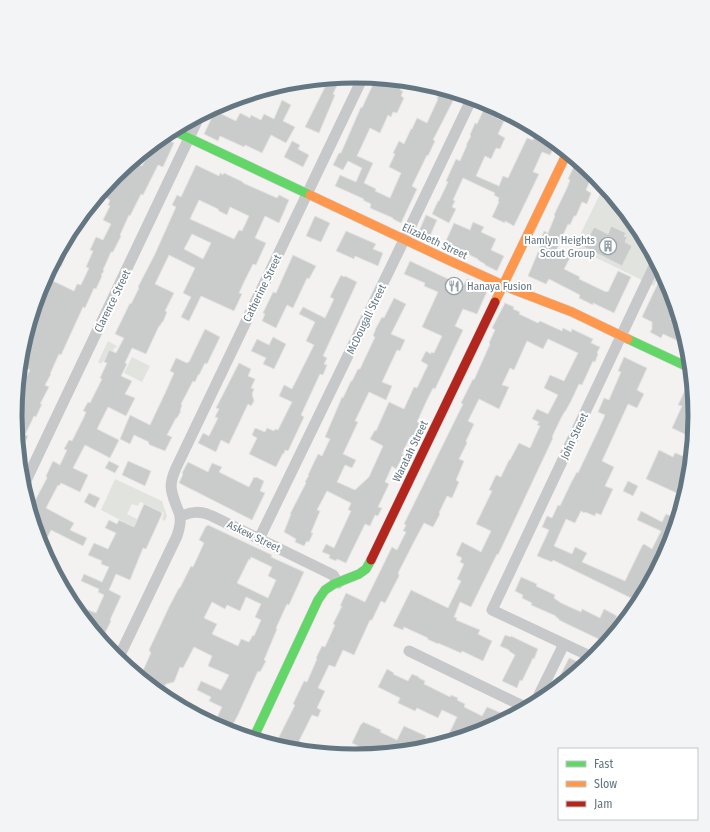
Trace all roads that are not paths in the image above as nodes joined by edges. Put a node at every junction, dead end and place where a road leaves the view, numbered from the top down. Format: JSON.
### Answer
{"nodes":[{"id":1,"x":360,"y":83,"type":"edge"},
{"id":2,"x":469,"y":104,"type":"edge"},
{"id":3,"x":196,"y":124,"type":"edge"},
{"id":4,"x":179,"y":134,"type":"edge"},
{"id":5,"x":189,"y":138,"type":"junction"},
{"id":6,"x":565,"y":158,"type":"edge"},
{"id":7,"x":307,"y":194,"type":"junction"},
{"id":8,"x":404,"y":240,"type":"junction"},
{"id":9,"x":653,"y":268,"type":"edge"},
{"id":10,"x":503,"y":285,"type":"junction"},
{"id":11,"x":622,"y":336,"type":"junction"},
{"id":12,"x":684,"y":365,"type":"edge"},
{"id":13,"x":28,"y":477,"type":"edge"},
{"id":14,"x":180,"y":517,"type":"junction"},
{"id":15,"x":259,"y":539,"type":"junction"},
{"id":16,"x":338,"y":583,"type":"junction"},
{"id":17,"x":564,"y":644,"type":"junction"},
{"id":18,"x":409,"y":651,"type":"dead end"},
{"id":19,"x":122,"y":653,"type":"edge"},
{"id":20,"x":586,"y":654,"type":"edge"},
{"id":21,"x":541,"y":692,"type":"edge"},
{"id":22,"x":520,"y":705,"type":"edge"},
{"id":23,"x":256,"y":734,"type":"edge"}],
"edges":[{"from":1,"to":7,"type":"street","name":"Catherine Street"},
{"from":2,"to":8,"type":"street","name":"McDougall Street"},
{"from":3,"to":5,"type":"street","name":"Clarence Street"},
{"from":4,"to":5,"type":"street","name":"Elizabeth Street"},
{"from":5,"to":7,"type":"street","name":"Elizabeth Street"},
{"from":5,"to":13,"type":"street","name":"Clarence Street"},
{"from":6,"to":10,"type":"street","name":"Waratah Street"},
{"from":7,"to":8,"type":"street","name":"Elizabeth Street"},
{"from":7,"to":14,"type":"street","name":"Catherine Street"},
{"from":8,"to":10,"type":"street","name":"Elizabeth Street"},
{"from":8,"to":15,"type":"street","name":"McDougall Street"},
{"from":9,"to":11,"type":"street","name":"John Street"},
{"from":10,"to":11,"type":"street","name":"Elizabeth Street"},
{"from":10,"to":16,"type":"street","name":"Waratah Street"},
{"from":11,"to":12,"type":"street","name":"Elizabeth Street"},
{"from":11,"to":17,"type":"street","name":"John Street"},
{"from":14,"to":15,"type":"street","name":"Askew Street"},
{"from":14,"to":19,"type":"street"},
{"from":15,"to":16,"type":"street","name":"Askew Street"},
{"from":16,"to":23,"type":"street","name":"Waratah Street"},
{"from":17,"to":20,"type":"street"},
{"from":17,"to":21,"type":"street"},
{"from":18,"to":22,"type":"street"}]}
